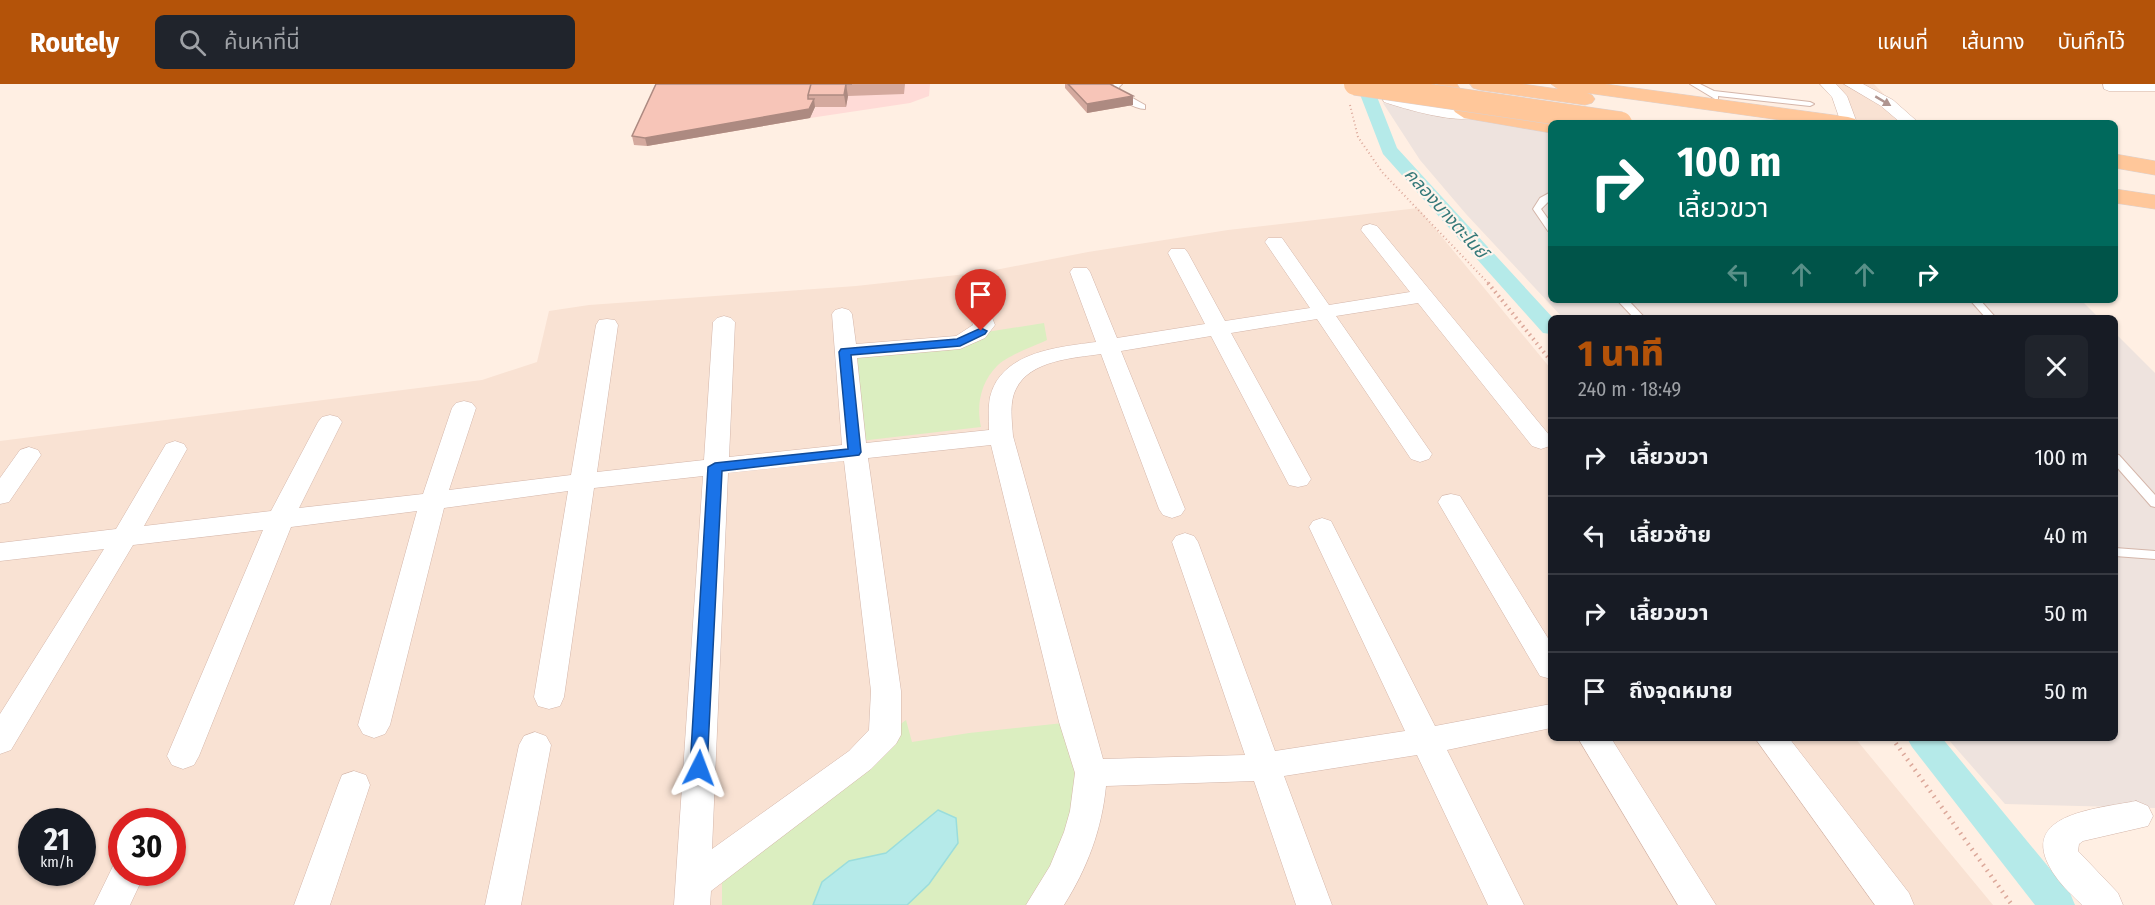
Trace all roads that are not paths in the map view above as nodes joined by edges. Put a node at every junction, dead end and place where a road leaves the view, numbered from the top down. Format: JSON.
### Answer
{"nodes":[{"id":1,"x":1118,"y":84,"type":"edge"},
{"id":2,"x":1384,"y":84,"type":"edge"},
{"id":3,"x":1447,"y":84,"type":"edge"},
{"id":4,"x":1470,"y":84,"type":"edge"},
{"id":5,"x":1480,"y":84,"type":"edge"},
{"id":6,"x":1561,"y":84,"type":"edge"},
{"id":7,"x":1694,"y":84,"type":"edge"},
{"id":8,"x":1831,"y":86,"type":"edge"},
{"id":9,"x":1855,"y":86,"type":"edge"},
{"id":10,"x":2109,"y":86,"type":"dead end"},
{"id":11,"x":2155,"y":86,"type":"edge"},
{"id":12,"x":1351,"y":92,"type":"edge"},
{"id":13,"x":1810,"y":104,"type":"dead end"},
{"id":14,"x":1712,"y":105,"type":"junction"},
{"id":15,"x":1142,"y":107,"type":"dead end"},
{"id":16,"x":1471,"y":114,"type":"junction"},
{"id":17,"x":1498,"y":119,"type":"junction"},
{"id":18,"x":1595,"y":120,"type":"edge"},
{"id":19,"x":1749,"y":120,"type":"edge"},
{"id":20,"x":1826,"y":120,"type":"edge"},
{"id":21,"x":1848,"y":120,"type":"edge"},
{"id":22,"x":1907,"y":120,"type":"edge"},
{"id":23,"x":1548,"y":127,"type":"edge"},
{"id":24,"x":2118,"y":162,"type":"edge"},
{"id":25,"x":2155,"y":168,"type":"edge"},
{"id":26,"x":2118,"y":174,"type":"edge"},
{"id":27,"x":2155,"y":180,"type":"edge"},
{"id":28,"x":2118,"y":196,"type":"edge"},
{"id":29,"x":1548,"y":197,"type":"edge"},
{"id":30,"x":2155,"y":202,"type":"edge"},
{"id":31,"x":2118,"y":212,"type":"edge"},
{"id":32,"x":2155,"y":217,"type":"edge"},
{"id":33,"x":1548,"y":224,"type":"edge"},
{"id":34,"x":1370,"y":230,"type":"dead end"},
{"id":35,"x":1275,"y":242,"type":"dead end"},
{"id":36,"x":1178,"y":252,"type":"dead end"},
{"id":37,"x":1080,"y":272,"type":"dead end"},
{"id":38,"x":973,"y":295,"type":"dead end"},
{"id":39,"x":1424,"y":296,"type":"junction"},
{"id":40,"x":1625,"y":303,"type":"edge"},
{"id":41,"x":1978,"y":303,"type":"edge"},
{"id":42,"x":1324,"y":312,"type":"junction"},
{"id":43,"x":842,"y":314,"type":"dead end"},
{"id":44,"x":1637,"y":315,"type":"edge"},
{"id":45,"x":1988,"y":315,"type":"edge"},
{"id":46,"x":724,"y":321,"type":"dead end"},
{"id":47,"x":607,"y":325,"type":"dead end"},
{"id":48,"x":1219,"y":329,"type":"junction"},
{"id":49,"x":1108,"y":346,"type":"junction"},
{"id":50,"x":845,"y":352,"type":"junction"},
{"id":51,"x":464,"y":408,"type":"dead end"},
{"id":52,"x":330,"y":422,"type":"dead end"},
{"id":53,"x":1000,"y":436,"type":"junction"},
{"id":54,"x":1541,"y":441,"type":"dead end"},
{"id":55,"x":175,"y":449,"type":"dead end"},
{"id":56,"x":855,"y":452,"type":"junction"},
{"id":57,"x":29,"y":454,"type":"dead end"},
{"id":58,"x":1420,"y":454,"type":"dead end"},
{"id":59,"x":2118,"y":461,"type":"edge"},
{"id":60,"x":715,"y":467,"type":"junction"},
{"id":61,"x":1298,"y":479,"type":"dead end"},
{"id":62,"x":584,"y":481,"type":"junction"},
{"id":63,"x":0,"y":496,"type":"edge"},
{"id":64,"x":433,"y":501,"type":"junction"},
{"id":65,"x":1451,"y":502,"type":"dead end"},
{"id":66,"x":2155,"y":503,"type":"edge"},
{"id":67,"x":1172,"y":509,"type":"dead end"},
{"id":68,"x":281,"y":518,"type":"junction"},
{"id":69,"x":1322,"y":527,"type":"dead end"},
{"id":70,"x":125,"y":537,"type":"junction"},
{"id":71,"x":1185,"y":542,"type":"dead end"},
{"id":72,"x":0,"y":552,"type":"edge"},
{"id":73,"x":2118,"y":552,"type":"edge"},
{"id":74,"x":2155,"y":555,"type":"edge"},
{"id":75,"x":1548,"y":663,"type":"edge"},
{"id":76,"x":549,"y":697,"type":"dead end"},
{"id":77,"x":1548,"y":717,"type":"edge"},
{"id":78,"x":374,"y":725,"type":"dead end"},
{"id":79,"x":0,"y":741,"type":"edge"},
{"id":80,"x":1425,"y":741,"type":"junction"},
{"id":81,"x":1596,"y":741,"type":"edge"},
{"id":82,"x":1773,"y":741,"type":"edge"},
{"id":83,"x":535,"y":745,"type":"dead end"},
{"id":84,"x":183,"y":756,"type":"dead end"},
{"id":85,"x":1263,"y":765,"type":"junction"},
{"id":86,"x":1091,"y":773,"type":"junction"},
{"id":87,"x":354,"y":784,"type":"dead end"},
{"id":88,"x":2136,"y":816,"type":"dead end"},
{"id":89,"x":121,"y":886,"type":"edge"},
{"id":90,"x":692,"y":895,"type":"edge"},
{"id":91,"x":112,"y":905,"type":"edge"},
{"id":92,"x":312,"y":905,"type":"edge"},
{"id":93,"x":503,"y":905,"type":"edge"},
{"id":94,"x":1044,"y":905,"type":"edge"},
{"id":95,"x":1314,"y":905,"type":"edge"},
{"id":96,"x":1506,"y":905,"type":"edge"},
{"id":97,"x":1698,"y":905,"type":"edge"},
{"id":98,"x":1896,"y":905,"type":"edge"},
{"id":99,"x":2105,"y":905,"type":"edge"}],
"edges":[{"from":1,"to":15,"type":"lane"},
{"from":2,"to":16,"type":"street"},
{"from":3,"to":16,"type":"main road"},
{"from":4,"to":17,"type":"main road"},
{"from":5,"to":14,"type":"main road"},
{"from":6,"to":14,"type":"main road"},
{"from":7,"to":14,"type":"lane"},
{"from":8,"to":9,"type":"street"},
{"from":8,"to":21,"type":"street"},
{"from":9,"to":22,"type":"street","one_way":true},
{"from":10,"to":11,"type":"street"},
{"from":12,"to":18,"type":"main road","bridge":true},
{"from":13,"to":14,"type":"lane"},
{"from":14,"to":19,"type":"main road"},
{"from":14,"to":20,"type":"main road"},
{"from":16,"to":17,"type":"main road"},
{"from":17,"to":23,"type":"main road"},
{"from":24,"to":25,"type":"main road"},
{"from":26,"to":27,"type":"main road"},
{"from":28,"to":30,"type":"main road"},
{"from":29,"to":33,"type":"lane"},
{"from":31,"to":32,"type":"main road"},
{"from":34,"to":39,"type":"street"},
{"from":35,"to":42,"type":"street"},
{"from":36,"to":48,"type":"street"},
{"from":37,"to":49,"type":"street"},
{"from":38,"to":50,"type":"street"},
{"from":39,"to":42,"type":"street"},
{"from":39,"to":54,"type":"street"},
{"from":40,"to":44,"type":"lane"},
{"from":41,"to":45,"type":"lane"},
{"from":42,"to":48,"type":"street"},
{"from":42,"to":58,"type":"street"},
{"from":43,"to":50,"type":"street"},
{"from":46,"to":60,"type":"street"},
{"from":47,"to":62,"type":"street"},
{"from":48,"to":49,"type":"street"},
{"from":48,"to":61,"type":"street"},
{"from":49,"to":53,"type":"street"},
{"from":49,"to":67,"type":"street"},
{"from":50,"to":56,"type":"street"},
{"from":51,"to":64,"type":"street"},
{"from":52,"to":68,"type":"street"},
{"from":53,"to":56,"type":"street"},
{"from":53,"to":86,"type":"street"},
{"from":55,"to":70,"type":"street"},
{"from":56,"to":60,"type":"street"},
{"from":56,"to":90,"type":"street"},
{"from":57,"to":63,"type":"street"},
{"from":59,"to":66,"type":"lane"},
{"from":60,"to":62,"type":"street"},
{"from":60,"to":90,"type":"street"},
{"from":62,"to":64,"type":"street"},
{"from":62,"to":76,"type":"street"},
{"from":64,"to":68,"type":"street"},
{"from":64,"to":78,"type":"street"},
{"from":65,"to":75,"type":"street"},
{"from":68,"to":70,"type":"street"},
{"from":68,"to":84,"type":"street"},
{"from":69,"to":80,"type":"street"},
{"from":70,"to":72,"type":"street"},
{"from":70,"to":79,"type":"street"},
{"from":71,"to":85,"type":"street"},
{"from":73,"to":74,"type":"lane"},
{"from":77,"to":80,"type":"street"},
{"from":80,"to":85,"type":"street"},
{"from":80,"to":96,"type":"street"},
{"from":81,"to":97,"type":"street"},
{"from":82,"to":98,"type":"street"},
{"from":83,"to":93,"type":"street"},
{"from":85,"to":86,"type":"street"},
{"from":85,"to":95,"type":"street"},
{"from":86,"to":94,"type":"street"},
{"from":87,"to":92,"type":"street"},
{"from":88,"to":99,"type":"street"},
{"from":89,"to":91,"type":"street"}]}
